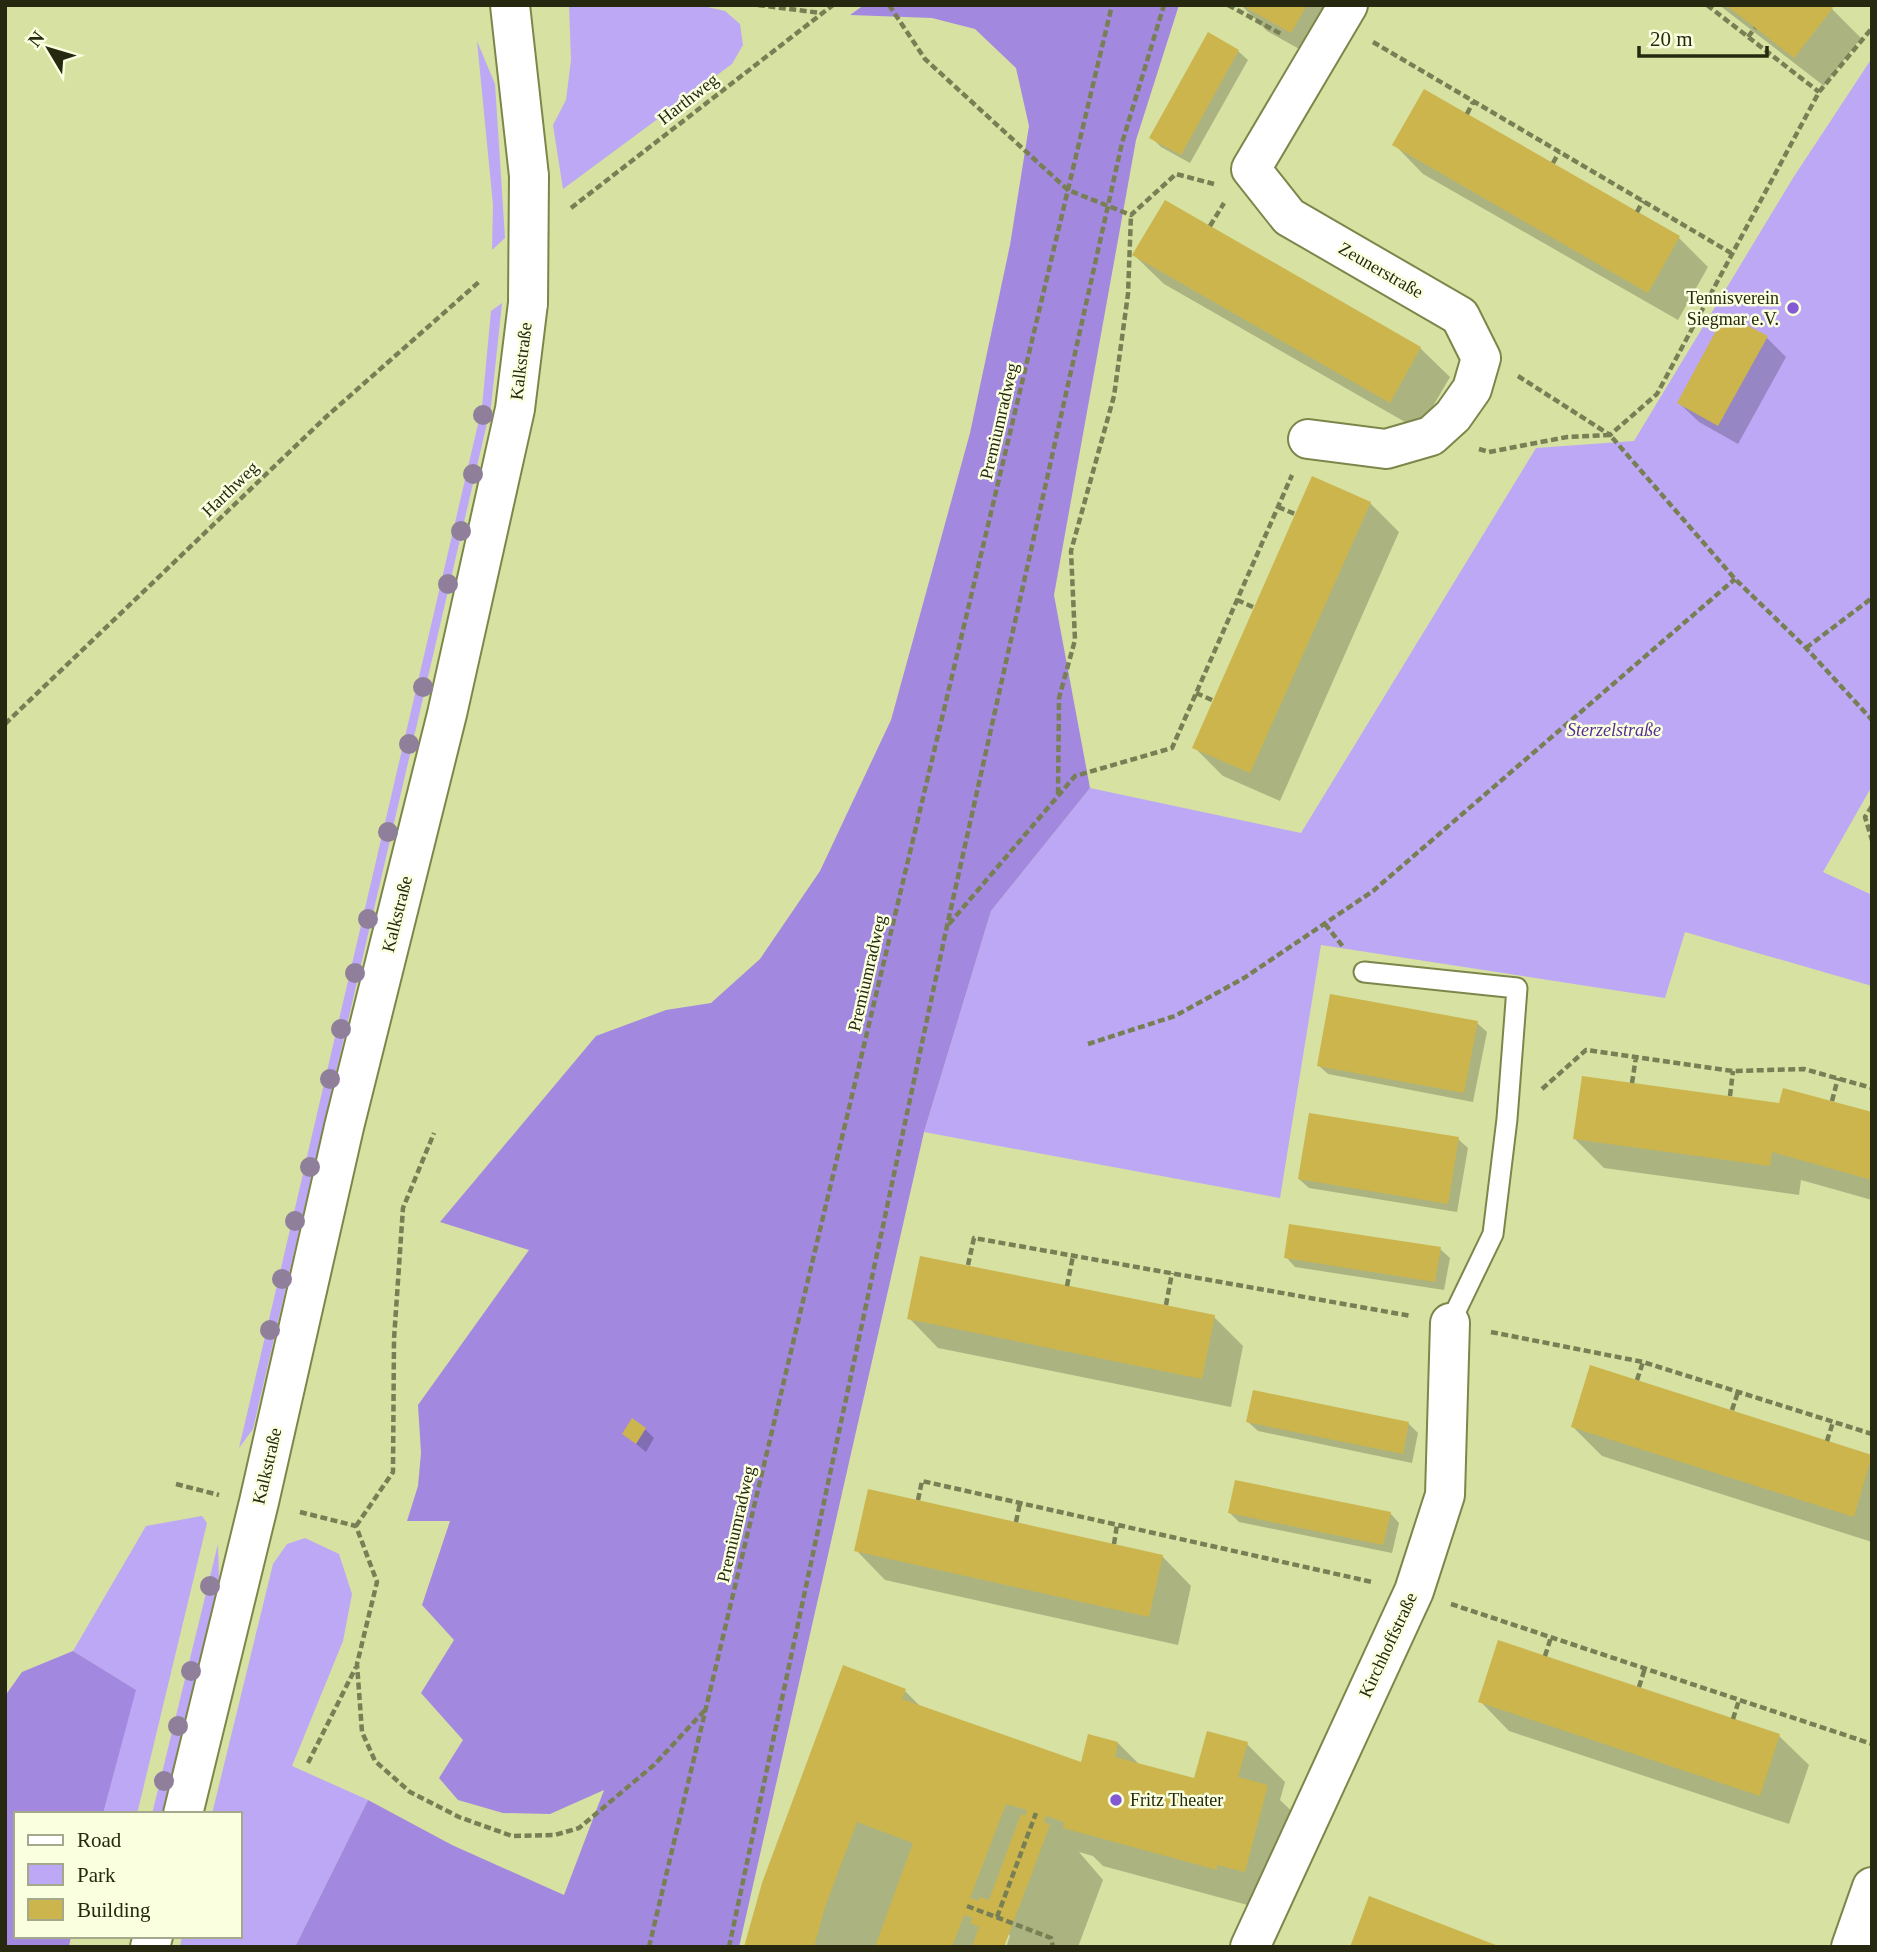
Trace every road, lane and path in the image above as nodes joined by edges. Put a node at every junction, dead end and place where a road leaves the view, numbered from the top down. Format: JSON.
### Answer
{"nodes":[{"id":1,"x":510,"y":5,"type":"edge"},
{"id":2,"x":758,"y":5,"type":"edge"},
{"id":3,"x":833,"y":5,"type":"edge"},
{"id":4,"x":889,"y":5,"type":"edge"},
{"id":5,"x":1112,"y":5,"type":"edge"},
{"id":6,"x":1164,"y":5,"type":"edge"},
{"id":7,"x":1228,"y":5,"type":"edge"},
{"id":8,"x":1707,"y":5,"type":"edge"},
{"id":9,"x":821,"y":13,"type":"junction"},
{"id":10,"x":1343,"y":13,"type":"edge"},
{"id":11,"x":1755,"y":28,"type":"dead end"},
{"id":12,"x":1872,"y":28,"type":"edge"},
{"id":13,"x":1748,"y":37,"type":"junction"},
{"id":14,"x":1318,"y":54,"type":"junction"},
{"id":15,"x":1819,"y":92,"type":"junction"},
{"id":16,"x":1474,"y":102,"type":"junction"},
{"id":17,"x":1467,"y":114,"type":"dead end"},
{"id":18,"x":1559,"y":152,"type":"junction"},
{"id":19,"x":1552,"y":163,"type":"dead end"},
{"id":20,"x":1220,"y":186,"type":"dead end"},
{"id":21,"x":1068,"y":190,"type":"junction"},
{"id":22,"x":1643,"y":201,"type":"junction"},
{"id":23,"x":1108,"y":205,"type":"junction"},
{"id":24,"x":1637,"y":212,"type":"dead end"},
{"id":25,"x":1131,"y":215,"type":"junction"},
{"id":26,"x":561,"y":216,"type":"dead end"},
{"id":27,"x":1731,"y":253,"type":"junction"},
{"id":28,"x":480,"y":281,"type":"dead end"},
{"id":29,"x":1479,"y":350,"type":"junction"},
{"id":30,"x":1610,"y":435,"type":"junction"},
{"id":31,"x":1431,"y":436,"type":"junction"},
{"id":32,"x":1308,"y":439,"type":"joint"},
{"id":33,"x":1278,"y":507,"type":"junction"},
{"id":34,"x":1295,"y":514,"type":"dead end"},
{"id":35,"x":1735,"y":579,"type":"junction"},
{"id":36,"x":1872,"y":598,"type":"edge"},
{"id":37,"x":1237,"y":600,"type":"junction"},
{"id":38,"x":1254,"y":607,"type":"dead end"},
{"id":39,"x":1806,"y":648,"type":"junction"},
{"id":40,"x":1196,"y":693,"type":"junction"},
{"id":41,"x":1212,"y":700,"type":"dead end"},
{"id":42,"x":1872,"y":720,"type":"edge"},
{"id":43,"x":5,"y":724,"type":"edge"},
{"id":44,"x":1059,"y":795,"type":"junction"},
{"id":45,"x":1872,"y":806,"type":"edge"},
{"id":46,"x":1872,"y":839,"type":"edge"},
{"id":47,"x":947,"y":926,"type":"junction"},
{"id":48,"x":1364,"y":972,"type":"dead end"},
{"id":49,"x":1088,"y":1044,"type":"dead end"},
{"id":50,"x":1636,"y":1057,"type":"junction"},
{"id":51,"x":1733,"y":1071,"type":"junction"},
{"id":52,"x":1838,"y":1079,"type":"junction"},
{"id":53,"x":1632,"y":1083,"type":"dead end"},
{"id":54,"x":1872,"y":1088,"type":"edge"},
{"id":55,"x":1730,"y":1096,"type":"dead end"},
{"id":56,"x":1832,"y":1101,"type":"dead end"},
{"id":57,"x":1507,"y":1119,"type":"junction"},
{"id":58,"x":434,"y":1133,"type":"dead end"},
{"id":59,"x":1073,"y":1256,"type":"junction"},
{"id":60,"x":968,"y":1265,"type":"dead end"},
{"id":61,"x":1172,"y":1273,"type":"junction"},
{"id":62,"x":1067,"y":1286,"type":"dead end"},
{"id":63,"x":1166,"y":1305,"type":"dead end"},
{"id":64,"x":1450,"y":1324,"type":"junction"},
{"id":65,"x":1643,"y":1362,"type":"junction"},
{"id":66,"x":1637,"y":1380,"type":"dead end"},
{"id":67,"x":1738,"y":1392,"type":"junction"},
{"id":68,"x":1732,"y":1410,"type":"dead end"},
{"id":69,"x":1833,"y":1422,"type":"junction"},
{"id":70,"x":1872,"y":1434,"type":"edge"},
{"id":71,"x":1827,"y":1441,"type":"dead end"},
{"id":72,"x":918,"y":1500,"type":"dead end"},
{"id":73,"x":258,"y":1502,"type":"junction"},
{"id":74,"x":1020,"y":1503,"type":"junction"},
{"id":75,"x":1016,"y":1522,"type":"dead end"},
{"id":76,"x":1117,"y":1525,"type":"junction"},
{"id":77,"x":356,"y":1526,"type":"junction"},
{"id":78,"x":1114,"y":1544,"type":"dead end"},
{"id":79,"x":1414,"y":1591,"type":"junction"},
{"id":80,"x":1552,"y":1637,"type":"junction"},
{"id":81,"x":1545,"y":1656,"type":"dead end"},
{"id":82,"x":357,"y":1664,"type":"junction"},
{"id":83,"x":1645,"y":1668,"type":"junction"},
{"id":84,"x":1639,"y":1687,"type":"dead end"},
{"id":85,"x":1739,"y":1700,"type":"junction"},
{"id":86,"x":706,"y":1709,"type":"junction"},
{"id":87,"x":1733,"y":1718,"type":"dead end"},
{"id":88,"x":1872,"y":1744,"type":"edge"},
{"id":89,"x":308,"y":1763,"type":"dead end"},
{"id":90,"x":183,"y":1812,"type":"edge"},
{"id":91,"x":1036,"y":1813,"type":"dead end"},
{"id":92,"x":1872,"y":1887,"type":"edge"},
{"id":93,"x":967,"y":1906,"type":"dead end"},
{"id":94,"x":997,"y":1917,"type":"junction"},
{"id":95,"x":649,"y":1947,"type":"edge"},
{"id":96,"x":729,"y":1947,"type":"edge"},
{"id":97,"x":1054,"y":1947,"type":"edge"},
{"id":98,"x":1250,"y":1947,"type":"edge"},
{"id":99,"x":1851,"y":1947,"type":"edge"}],
"edges":[{"from":1,"to":73,"type":"main road","name":"Kalkstraße","bridge":true},
{"from":2,"to":9,"type":"path"},
{"from":3,"to":9,"type":"path","name":"Harthweg"},
{"from":4,"to":21,"type":"path"},
{"from":5,"to":21,"type":"path","name":"Premiumradweg"},
{"from":6,"to":23,"type":"path"},
{"from":7,"to":14,"type":"path"},
{"from":8,"to":13,"type":"path"},
{"from":9,"to":26,"type":"path","name":"Harthweg"},
{"from":10,"to":14,"type":"main road","name":"Zeunerstraße"},
{"from":10,"to":16,"type":"path"},
{"from":11,"to":13,"type":"path"},
{"from":12,"to":15,"type":"path"},
{"from":13,"to":15,"type":"path"},
{"from":14,"to":29,"type":"main road","name":"Zeunerstraße"},
{"from":15,"to":27,"type":"path"},
{"from":16,"to":17,"type":"path"},
{"from":16,"to":18,"type":"path"},
{"from":18,"to":19,"type":"path"},
{"from":18,"to":22,"type":"path"},
{"from":20,"to":25,"type":"path"},
{"from":21,"to":23,"type":"path"},
{"from":21,"to":86,"type":"path","name":"Premiumradweg"},
{"from":22,"to":24,"type":"path"},
{"from":22,"to":27,"type":"path"},
{"from":23,"to":25,"type":"path"},
{"from":23,"to":47,"type":"path"},
{"from":25,"to":44,"type":"path"},
{"from":27,"to":30,"type":"path"},
{"from":28,"to":43,"type":"path","name":"Harthweg"},
{"from":29,"to":30,"type":"path"},
{"from":29,"to":31,"type":"main road"},
{"from":30,"to":31,"type":"path"},
{"from":30,"to":35,"type":"path"},
{"from":31,"to":32,"type":"main road"},
{"from":32,"to":33,"type":"path"},
{"from":33,"to":34,"type":"path"},
{"from":33,"to":37,"type":"path"},
{"from":35,"to":39,"type":"path"},
{"from":35,"to":49,"type":"path"},
{"from":36,"to":39,"type":"path"},
{"from":37,"to":38,"type":"path"},
{"from":37,"to":40,"type":"path"},
{"from":39,"to":42,"type":"path"},
{"from":40,"to":41,"type":"path"},
{"from":40,"to":44,"type":"path"},
{"from":44,"to":47,"type":"path"},
{"from":45,"to":46,"type":"path"},
{"from":47,"to":96,"type":"path"},
{"from":48,"to":57,"type":"lane"},
{"from":50,"to":51,"type":"path"},
{"from":50,"to":53,"type":"path"},
{"from":50,"to":57,"type":"path"},
{"from":51,"to":52,"type":"path"},
{"from":51,"to":55,"type":"path"},
{"from":52,"to":54,"type":"path"},
{"from":52,"to":56,"type":"path"},
{"from":57,"to":64,"type":"lane"},
{"from":58,"to":77,"type":"path"},
{"from":59,"to":60,"type":"path"},
{"from":59,"to":61,"type":"path"},
{"from":59,"to":62,"type":"path"},
{"from":61,"to":63,"type":"path"},
{"from":61,"to":64,"type":"path"},
{"from":64,"to":65,"type":"path"},
{"from":64,"to":79,"type":"main road","name":"Kirchhoffstraße"},
{"from":65,"to":66,"type":"path"},
{"from":65,"to":67,"type":"path"},
{"from":67,"to":68,"type":"path"},
{"from":67,"to":69,"type":"path"},
{"from":69,"to":70,"type":"path"},
{"from":69,"to":71,"type":"path"},
{"from":72,"to":74,"type":"path"},
{"from":73,"to":77,"type":"path"},
{"from":73,"to":90,"type":"main road","name":"Kalkstraße"},
{"from":74,"to":75,"type":"path"},
{"from":74,"to":76,"type":"path"},
{"from":76,"to":78,"type":"path"},
{"from":76,"to":79,"type":"path"},
{"from":77,"to":82,"type":"path"},
{"from":79,"to":80,"type":"path"},
{"from":79,"to":98,"type":"main road","name":"Kirchhoffstraße"},
{"from":80,"to":81,"type":"path"},
{"from":80,"to":83,"type":"path"},
{"from":82,"to":86,"type":"path"},
{"from":82,"to":89,"type":"path"},
{"from":83,"to":84,"type":"path"},
{"from":83,"to":85,"type":"path"},
{"from":85,"to":87,"type":"path"},
{"from":85,"to":88,"type":"path"},
{"from":86,"to":95,"type":"path","name":"Premiumradweg"},
{"from":91,"to":94,"type":"path"},
{"from":92,"to":99,"type":"main road"},
{"from":93,"to":94,"type":"path"},
{"from":94,"to":97,"type":"path"}]}
